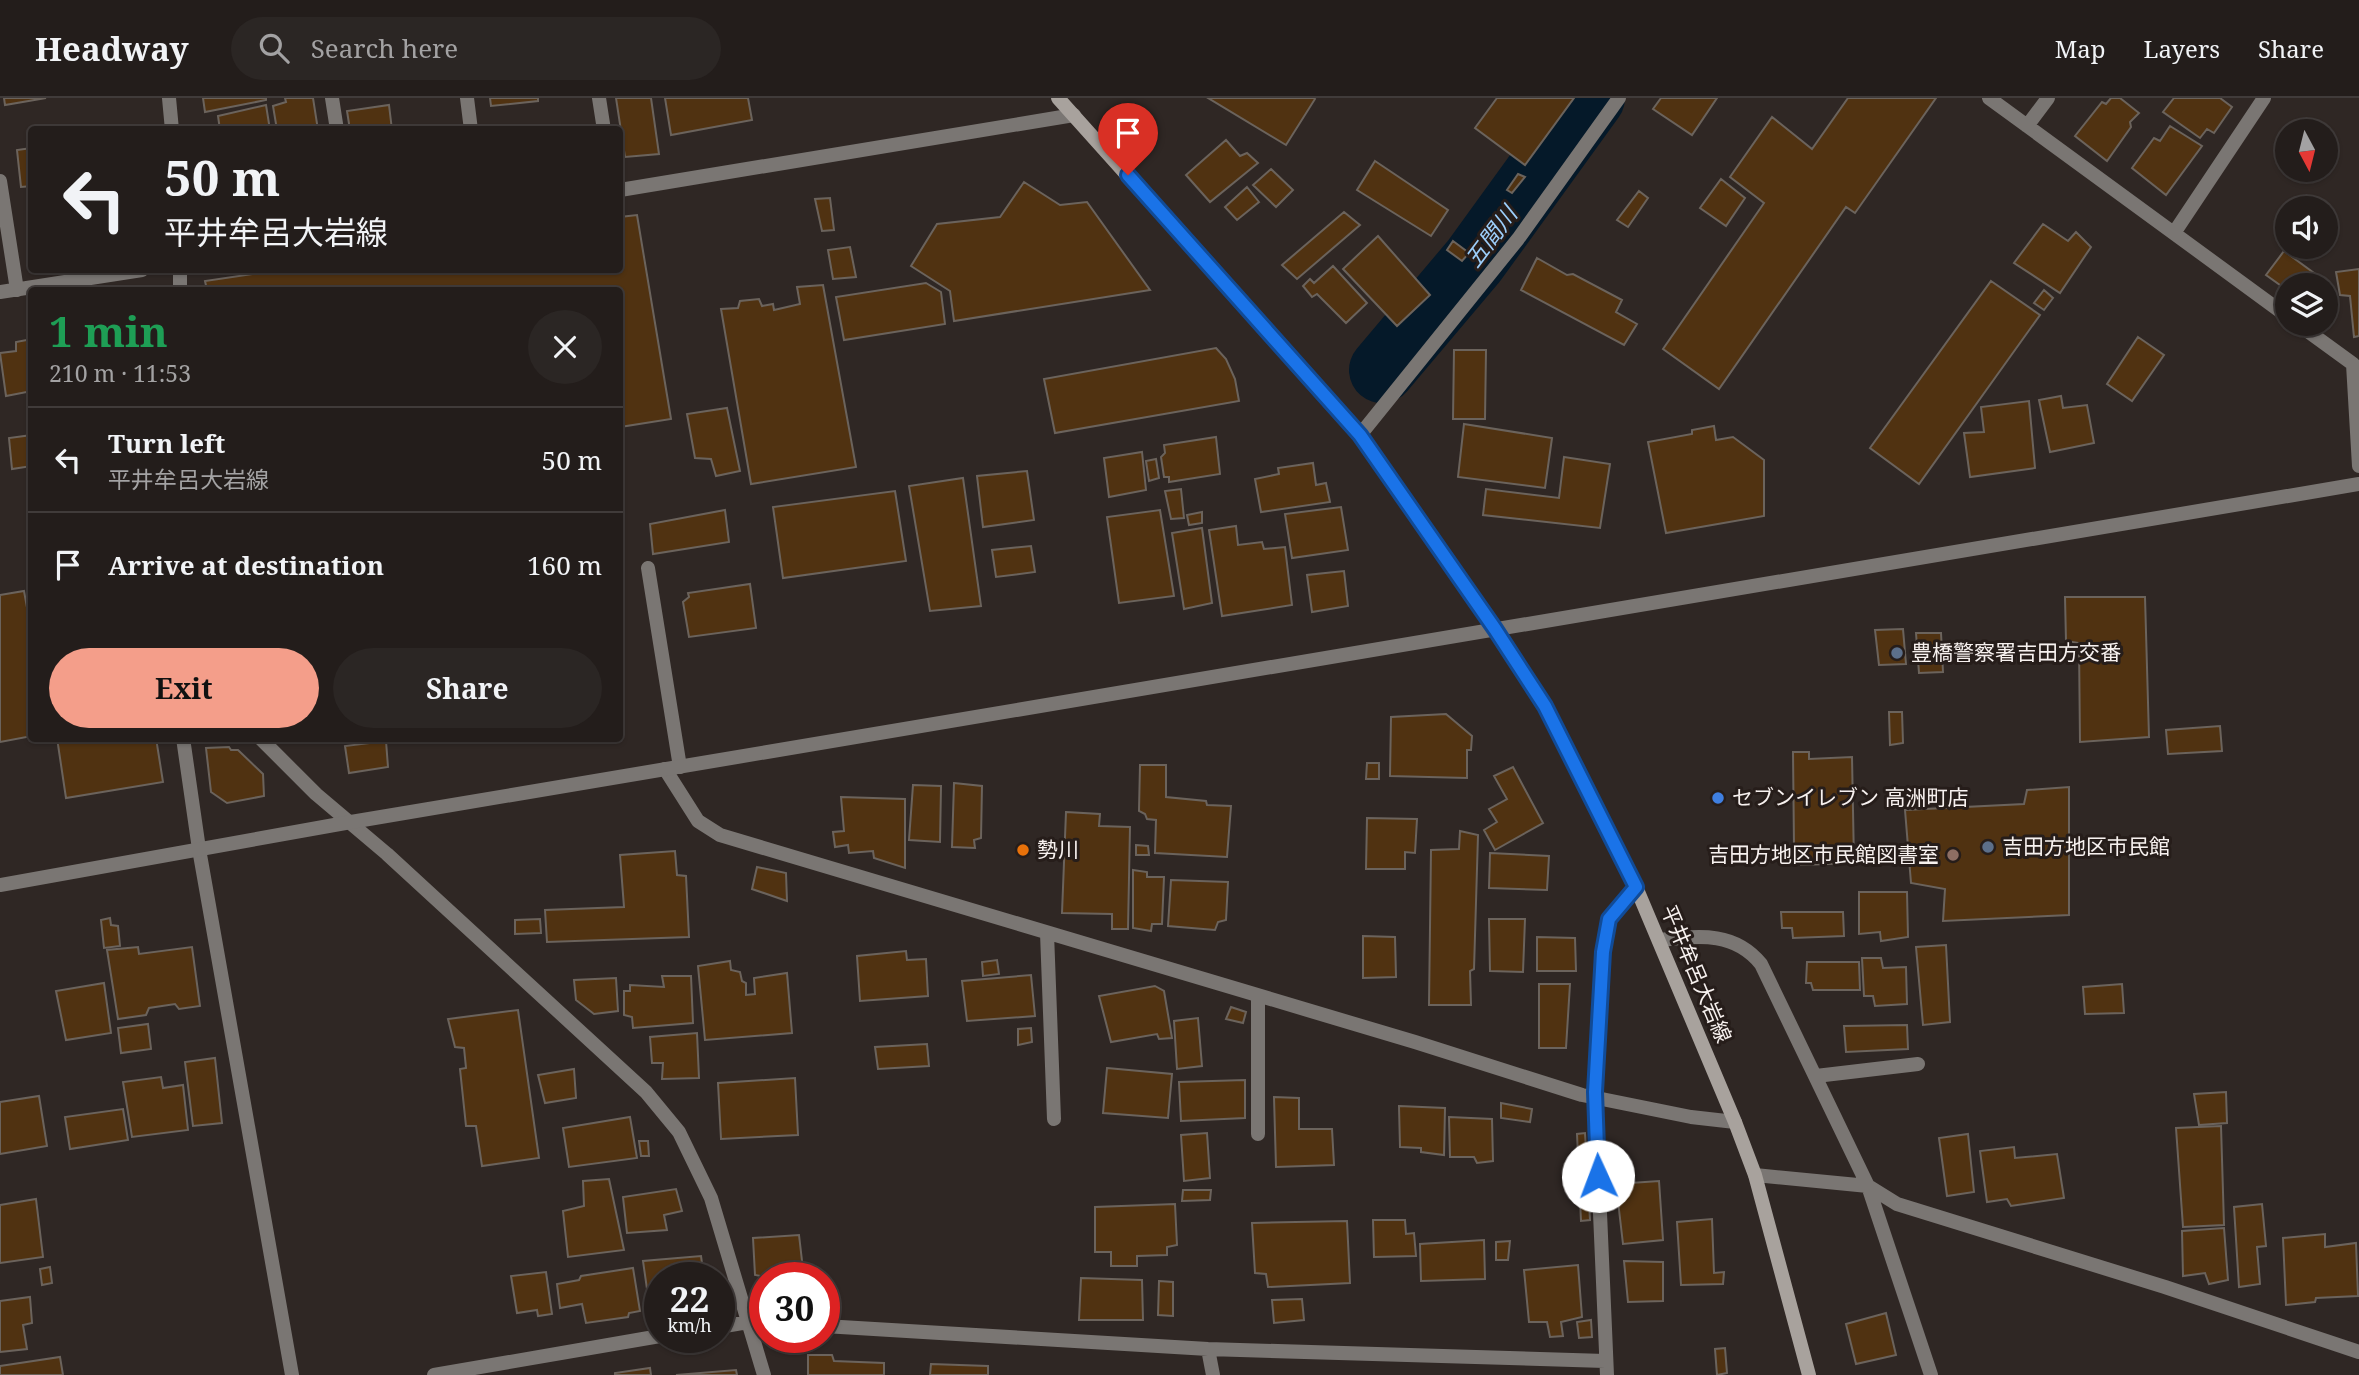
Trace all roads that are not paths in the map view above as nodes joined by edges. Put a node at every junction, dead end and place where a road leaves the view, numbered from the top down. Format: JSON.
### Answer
{"nodes":[{"id":1,"x":169,"y":98,"type":"edge"},
{"id":2,"x":332,"y":98,"type":"edge"},
{"id":3,"x":467,"y":98,"type":"edge"},
{"id":4,"x":599,"y":98,"type":"edge"},
{"id":5,"x":1058,"y":98,"type":"edge"},
{"id":6,"x":1619,"y":98,"type":"edge"},
{"id":7,"x":1989,"y":98,"type":"edge"},
{"id":8,"x":2048,"y":98,"type":"edge"},
{"id":9,"x":2264,"y":98,"type":"edge"},
{"id":10,"x":1074,"y":115,"type":"junction"},
{"id":11,"x":172,"y":126,"type":"edge"},
{"id":12,"x":336,"y":126,"type":"edge"},
{"id":13,"x":470,"y":126,"type":"edge"},
{"id":14,"x":603,"y":126,"type":"edge"},
{"id":15,"x":2027,"y":126,"type":"junction"},
{"id":16,"x":0,"y":181,"type":"edge"},
{"id":17,"x":623,"y":190,"type":"edge"},
{"id":18,"x":2174,"y":233,"type":"junction"},
{"id":19,"x":123,"y":273,"type":"edge"},
{"id":20,"x":36,"y":287,"type":"edge"},
{"id":21,"x":28,"y":288,"type":"edge"},
{"id":22,"x":17,"y":290,"type":"junction"},
{"id":23,"x":0,"y":292,"type":"edge"},
{"id":24,"x":2275,"y":307,"type":"edge"},
{"id":25,"x":2314,"y":336,"type":"edge"},
{"id":26,"x":1360,"y":435,"type":"junction"},
{"id":27,"x":2359,"y":466,"type":"edge"},
{"id":28,"x":2359,"y":484,"type":"edge"},
{"id":29,"x":648,"y":568,"type":"dead end"},
{"id":30,"x":1495,"y":629,"type":"junction"},
{"id":31,"x":184,"y":742,"type":"edge"},
{"id":32,"x":264,"y":742,"type":"edge"},
{"id":33,"x":673,"y":768,"type":"junction"},
{"id":34,"x":351,"y":822,"type":"junction"},
{"id":35,"x":199,"y":849,"type":"junction"},
{"id":36,"x":0,"y":885,"type":"edge"},
{"id":37,"x":1636,"y":887,"type":"junction"},
{"id":38,"x":1047,"y":933,"type":"junction"},
{"id":39,"x":1660,"y":940,"type":"junction"},
{"id":40,"x":1258,"y":996,"type":"junction"},
{"id":41,"x":1918,"y":1065,"type":"dead end"},
{"id":42,"x":1816,"y":1076,"type":"junction"},
{"id":43,"x":1595,"y":1097,"type":"junction"},
{"id":44,"x":1054,"y":1119,"type":"dead end"},
{"id":45,"x":1735,"y":1122,"type":"junction"},
{"id":46,"x":1258,"y":1135,"type":"dead end"},
{"id":47,"x":1755,"y":1175,"type":"junction"},
{"id":48,"x":1868,"y":1186,"type":"junction"},
{"id":49,"x":748,"y":1322,"type":"junction"},
{"id":50,"x":735,"y":1324,"type":"edge"},
{"id":51,"x":840,"y":1327,"type":"edge"},
{"id":52,"x":644,"y":1339,"type":"edge"},
{"id":53,"x":1208,"y":1349,"type":"junction"},
{"id":54,"x":2359,"y":1352,"type":"edge"},
{"id":55,"x":1606,"y":1368,"type":"edge"},
{"id":56,"x":292,"y":1375,"type":"edge"},
{"id":57,"x":434,"y":1375,"type":"edge"},
{"id":58,"x":764,"y":1375,"type":"edge"},
{"id":59,"x":1213,"y":1375,"type":"edge"},
{"id":60,"x":1809,"y":1375,"type":"edge"},
{"id":61,"x":1931,"y":1375,"type":"edge"}],
"edges":[{"from":1,"to":11,"type":"street"},
{"from":2,"to":12,"type":"street"},
{"from":3,"to":13,"type":"street"},
{"from":4,"to":14,"type":"street"},
{"from":5,"to":10,"type":"main road","name":"平井牟呂大岩線"},
{"from":6,"to":26,"type":"street"},
{"from":7,"to":15,"type":"street"},
{"from":8,"to":15,"type":"street"},
{"from":9,"to":18,"type":"street"},
{"from":10,"to":17,"type":"street"},
{"from":10,"to":26,"type":"main road","name":"平井牟呂大岩線"},
{"from":15,"to":18,"type":"street"},
{"from":16,"to":22,"type":"street"},
{"from":18,"to":24,"type":"street"},
{"from":19,"to":20,"type":"street"},
{"from":21,"to":22,"type":"street"},
{"from":22,"to":23,"type":"street"},
{"from":25,"to":27,"type":"street"},
{"from":26,"to":30,"type":"main road","name":"平井牟呂大岩線"},
{"from":28,"to":30,"type":"street"},
{"from":29,"to":33,"type":"street"},
{"from":30,"to":33,"type":"street"},
{"from":30,"to":37,"type":"main road","name":"平井牟呂大岩線"},
{"from":31,"to":35,"type":"street"},
{"from":32,"to":34,"type":"street"},
{"from":33,"to":34,"type":"street"},
{"from":33,"to":38,"type":"street"},
{"from":34,"to":35,"type":"street"},
{"from":34,"to":49,"type":"street"},
{"from":35,"to":36,"type":"street"},
{"from":35,"to":56,"type":"street"},
{"from":37,"to":39,"type":"main road","name":"平井牟呂大岩線"},
{"from":37,"to":43,"type":"street"},
{"from":38,"to":40,"type":"street"},
{"from":38,"to":44,"type":"street"},
{"from":39,"to":42,"type":"street"},
{"from":39,"to":45,"type":"main road","name":"平井牟呂大岩線"},
{"from":40,"to":43,"type":"street"},
{"from":40,"to":46,"type":"street"},
{"from":41,"to":42,"type":"street"},
{"from":42,"to":48,"type":"street"},
{"from":43,"to":45,"type":"street"},
{"from":43,"to":55,"type":"street"},
{"from":45,"to":47,"type":"main road","name":"平井牟呂大岩線"},
{"from":47,"to":48,"type":"street"},
{"from":47,"to":60,"type":"main road","name":"平井牟呂大岩線"},
{"from":48,"to":54,"type":"street"},
{"from":48,"to":61,"type":"street"},
{"from":49,"to":50,"type":"street"},
{"from":49,"to":58,"type":"street"},
{"from":51,"to":53,"type":"street"},
{"from":52,"to":57,"type":"street"},
{"from":53,"to":55,"type":"street"},
{"from":53,"to":59,"type":"street"}]}
